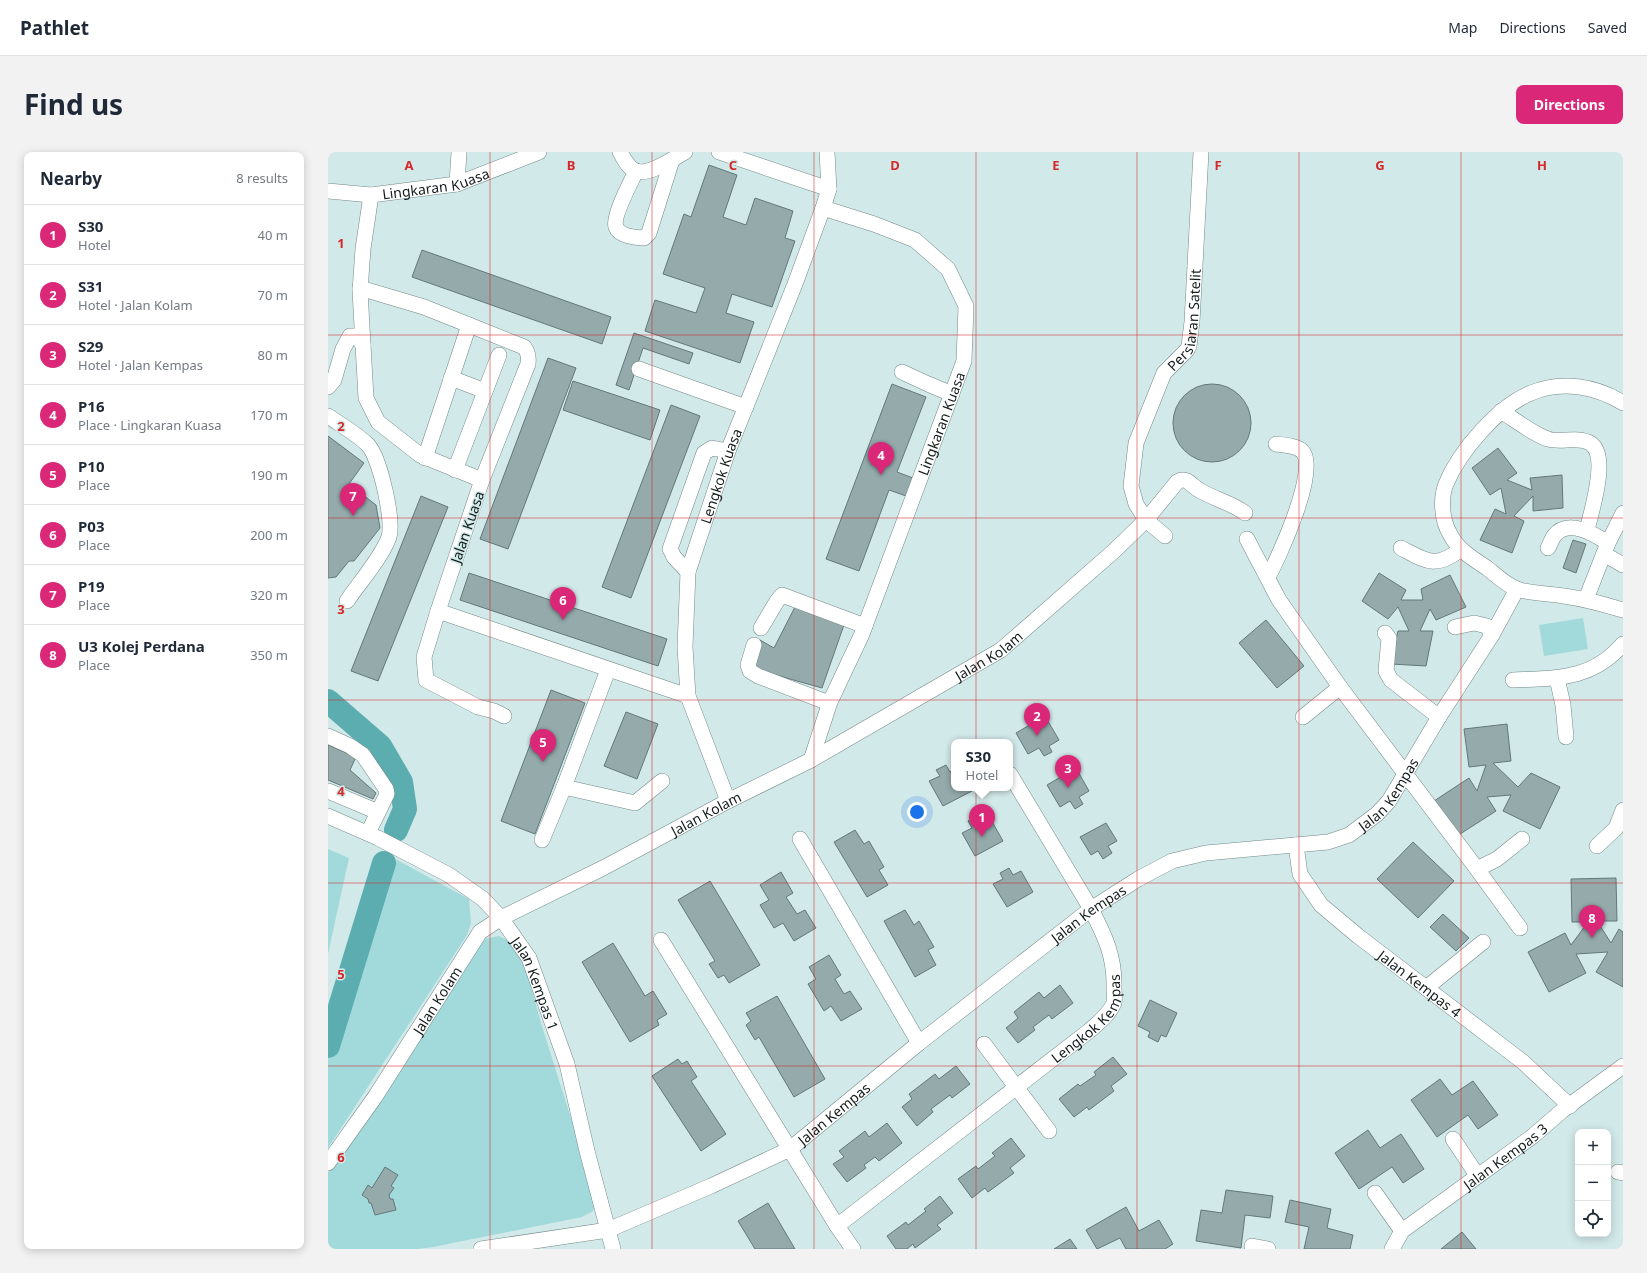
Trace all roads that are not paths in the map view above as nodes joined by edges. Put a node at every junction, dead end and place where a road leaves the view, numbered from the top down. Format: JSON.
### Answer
{"nodes":[{"id":1,"x":460,"y":152,"type":"edge"},
{"id":2,"x":539,"y":152,"type":"edge"},
{"id":3,"x":620,"y":152,"type":"edge"},
{"id":4,"x":685,"y":152,"type":"edge"},
{"id":5,"x":719,"y":152,"type":"edge"},
{"id":6,"x":827,"y":152,"type":"edge"},
{"id":7,"x":1201,"y":152,"type":"edge"},
{"id":8,"x":672,"y":160,"type":"junction"},
{"id":9,"x":636,"y":171,"type":"junction"},
{"id":10,"x":457,"y":184,"type":"junction"},
{"id":11,"x":829,"y":189,"type":"junction"},
{"id":12,"x":328,"y":191,"type":"edge"},
{"id":13,"x":371,"y":195,"type":"junction"},
{"id":14,"x":823,"y":208,"type":"junction"},
{"id":15,"x":360,"y":288,"type":"junction"},
{"id":16,"x":469,"y":325,"type":"junction"},
{"id":17,"x":363,"y":345,"type":"junction"},
{"id":18,"x":499,"y":355,"type":"dead end"},
{"id":19,"x":639,"y":369,"type":"dead end"},
{"id":20,"x":902,"y":372,"type":"dead end"},
{"id":21,"x":451,"y":378,"type":"junction"},
{"id":22,"x":328,"y":387,"type":"edge"},
{"id":23,"x":485,"y":391,"type":"junction"},
{"id":24,"x":952,"y":394,"type":"junction"},
{"id":25,"x":1623,"y":403,"type":"edge"},
{"id":26,"x":746,"y":407,"type":"junction"},
{"id":27,"x":1501,"y":411,"type":"junction"},
{"id":28,"x":328,"y":416,"type":"edge"},
{"id":29,"x":1276,"y":444,"type":"dead end"},
{"id":30,"x":728,"y":451,"type":"junction"},
{"id":31,"x":425,"y":458,"type":"junction"},
{"id":32,"x":455,"y":470,"type":"junction"},
{"id":33,"x":482,"y":480,"type":"junction"},
{"id":34,"x":1245,"y":513,"type":"dead end"},
{"id":35,"x":1623,"y":513,"type":"edge"},
{"id":36,"x":1146,"y":520,"type":"junction"},
{"id":37,"x":1587,"y":530,"type":"junction"},
{"id":38,"x":1165,"y":536,"type":"dead end"},
{"id":39,"x":1247,"y":539,"type":"dead end"},
{"id":40,"x":1401,"y":548,"type":"dead end"},
{"id":41,"x":1548,"y":548,"type":"dead end"},
{"id":42,"x":1606,"y":548,"type":"junction"},
{"id":43,"x":1460,"y":550,"type":"junction"},
{"id":44,"x":1623,"y":565,"type":"edge"},
{"id":45,"x":688,"y":572,"type":"junction"},
{"id":46,"x":1268,"y":577,"type":"junction"},
{"id":47,"x":1517,"y":589,"type":"junction"},
{"id":48,"x":1586,"y":599,"type":"junction"},
{"id":49,"x":346,"y":601,"type":"dead end"},
{"id":50,"x":1623,"y":610,"type":"edge"},
{"id":51,"x":438,"y":611,"type":"junction"},
{"id":52,"x":865,"y":626,"type":"junction"},
{"id":53,"x":1456,"y":627,"type":"dead end"},
{"id":54,"x":761,"y":628,"type":"dead end"},
{"id":55,"x":1385,"y":633,"type":"dead end"},
{"id":56,"x":1492,"y":635,"type":"junction"},
{"id":57,"x":1623,"y":644,"type":"edge"},
{"id":58,"x":754,"y":646,"type":"dead end"},
{"id":59,"x":608,"y":670,"type":"junction"},
{"id":60,"x":1557,"y":678,"type":"junction"},
{"id":61,"x":1513,"y":680,"type":"dead end"},
{"id":62,"x":1340,"y":687,"type":"junction"},
{"id":63,"x":688,"y":696,"type":"junction"},
{"id":64,"x":829,"y":704,"type":"junction"},
{"id":65,"x":504,"y":716,"type":"dead end"},
{"id":66,"x":1303,"y":717,"type":"dead end"},
{"id":67,"x":1438,"y":717,"type":"junction"},
{"id":68,"x":328,"y":736,"type":"edge"},
{"id":69,"x":1566,"y":736,"type":"dead end"},
{"id":70,"x":811,"y":760,"type":"junction"},
{"id":71,"x":1406,"y":774,"type":"junction"},
{"id":72,"x":1013,"y":779,"type":"edge"},
{"id":73,"x":662,"y":781,"type":"dead end"},
{"id":74,"x":564,"y":787,"type":"junction"},
{"id":75,"x":328,"y":791,"type":"edge"},
{"id":76,"x":728,"y":801,"type":"junction"},
{"id":77,"x":1623,"y":810,"type":"edge"},
{"id":78,"x":378,"y":812,"type":"junction"},
{"id":79,"x":328,"y":816,"type":"edge"},
{"id":80,"x":1619,"y":830,"type":"edge"},
{"id":81,"x":368,"y":833,"type":"junction"},
{"id":82,"x":800,"y":839,"type":"dead end"},
{"id":83,"x":1522,"y":839,"type":"dead end"},
{"id":84,"x":542,"y":840,"type":"dead end"},
{"id":85,"x":1296,"y":845,"type":"junction"},
{"id":86,"x":1597,"y":846,"type":"dead end"},
{"id":87,"x":1477,"y":869,"type":"junction"},
{"id":88,"x":1091,"y":909,"type":"junction"},
{"id":89,"x":501,"y":918,"type":"junction"},
{"id":90,"x":1520,"y":928,"type":"dead end"},
{"id":91,"x":662,"y":940,"type":"dead end"},
{"id":92,"x":1483,"y":942,"type":"dead end"},
{"id":93,"x":1426,"y":988,"type":"junction"},
{"id":94,"x":919,"y":1043,"type":"junction"},
{"id":95,"x":984,"y":1044,"type":"dead end"},
{"id":96,"x":1623,"y":1066,"type":"edge"},
{"id":97,"x":1017,"y":1088,"type":"junction"},
{"id":98,"x":1570,"y":1106,"type":"junction"},
{"id":99,"x":1049,"y":1131,"type":"dead end"},
{"id":100,"x":1453,"y":1139,"type":"dead end"},
{"id":101,"x":790,"y":1149,"type":"junction"},
{"id":102,"x":328,"y":1163,"type":"edge"},
{"id":103,"x":1477,"y":1175,"type":"junction"},
{"id":104,"x":1375,"y":1193,"type":"dead end"},
{"id":105,"x":837,"y":1226,"type":"junction"},
{"id":106,"x":608,"y":1230,"type":"junction"},
{"id":107,"x":1402,"y":1231,"type":"junction"},
{"id":108,"x":1252,"y":1246,"type":"dead end"},
{"id":109,"x":481,"y":1249,"type":"edge"},
{"id":110,"x":613,"y":1249,"type":"edge"},
{"id":111,"x":853,"y":1249,"type":"edge"},
{"id":112,"x":1268,"y":1249,"type":"edge"},
{"id":113,"x":1392,"y":1249,"type":"edge"}],
"edges":[{"from":1,"to":10,"type":"street"},
{"from":2,"to":10,"type":"street","name":"Lingkaran Kuasa"},
{"from":3,"to":9,"type":"street"},
{"from":4,"to":8,"type":"street"},
{"from":5,"to":11,"type":"street"},
{"from":6,"to":11,"type":"street"},
{"from":7,"to":36,"type":"street","name":"Persiaran Satelit"},
{"from":8,"to":9,"type":"street"},
{"from":8,"to":9,"type":"street"},
{"from":10,"to":13,"type":"street","name":"Lingkaran Kuasa"},
{"from":11,"to":14,"type":"street"},
{"from":12,"to":13,"type":"street","name":"Lingkaran Kuasa"},
{"from":13,"to":15,"type":"street","name":"Jalan Kuasa"},
{"from":14,"to":24,"type":"street","name":"Lingkaran Kuasa"},
{"from":14,"to":26,"type":"street","name":"Lengkok Kuasa"},
{"from":15,"to":16,"type":"street"},
{"from":15,"to":17,"type":"street","name":"Jalan Kuasa"},
{"from":16,"to":21,"type":"street"},
{"from":16,"to":33,"type":"street"},
{"from":17,"to":22,"type":"street"},
{"from":17,"to":31,"type":"street","name":"Jalan Kuasa"},
{"from":18,"to":23,"type":"street"},
{"from":19,"to":26,"type":"street"},
{"from":20,"to":24,"type":"street"},
{"from":21,"to":23,"type":"street"},
{"from":21,"to":31,"type":"street"},
{"from":23,"to":32,"type":"street"},
{"from":24,"to":52,"type":"street","name":"Lingkaran Kuasa"},
{"from":25,"to":27,"type":"street"},
{"from":26,"to":30,"type":"street","name":"Lengkok Kuasa"},
{"from":27,"to":37,"type":"street"},
{"from":27,"to":43,"type":"street"},
{"from":28,"to":49,"type":"street"},
{"from":29,"to":46,"type":"street"},
{"from":30,"to":45,"type":"street","name":"Lengkok Kuasa"},
{"from":30,"to":45,"type":"street"},
{"from":31,"to":32,"type":"street","name":"Jalan Kuasa"},
{"from":32,"to":33,"type":"street","name":"Jalan Kuasa"},
{"from":33,"to":51,"type":"street","name":"Jalan Kuasa"},
{"from":34,"to":36,"type":"street","name":"Jalan Kolam"},
{"from":35,"to":42,"type":"street"},
{"from":36,"to":38,"type":"street","name":"Persiaran Satelit"},
{"from":36,"to":70,"type":"street","name":"Jalan Kolam"},
{"from":37,"to":41,"type":"street"},
{"from":37,"to":42,"type":"street"},
{"from":39,"to":46,"type":"street"},
{"from":40,"to":43,"type":"street"},
{"from":42,"to":44,"type":"street"},
{"from":42,"to":48,"type":"street"},
{"from":43,"to":47,"type":"street"},
{"from":45,"to":63,"type":"street","name":"Lengkok Kuasa"},
{"from":46,"to":62,"type":"street"},
{"from":47,"to":48,"type":"street"},
{"from":47,"to":56,"type":"street","name":"Jalan Kempas"},
{"from":48,"to":50,"type":"street"},
{"from":51,"to":59,"type":"street"},
{"from":51,"to":65,"type":"street","name":"Jalan Kuasa"},
{"from":52,"to":54,"type":"street"},
{"from":52,"to":64,"type":"street","name":"Lingkaran Kuasa"},
{"from":53,"to":56,"type":"street"},
{"from":55,"to":67,"type":"street"},
{"from":56,"to":67,"type":"street","name":"Jalan Kempas"},
{"from":57,"to":60,"type":"street"},
{"from":58,"to":64,"type":"street"},
{"from":59,"to":63,"type":"street"},
{"from":59,"to":74,"type":"street"},
{"from":60,"to":61,"type":"street"},
{"from":60,"to":69,"type":"street"},
{"from":62,"to":66,"type":"street"},
{"from":62,"to":71,"type":"street"},
{"from":63,"to":76,"type":"street","name":"Lengkok Kuasa"},
{"from":64,"to":70,"type":"street","name":"Lingkaran Kuasa"},
{"from":67,"to":71,"type":"street","name":"Jalan Kempas"},
{"from":68,"to":78,"type":"street"},
{"from":70,"to":76,"type":"street","name":"Jalan Kolam"},
{"from":71,"to":85,"type":"street","name":"Jalan Kempas"},
{"from":71,"to":87,"type":"street"},
{"from":72,"to":88,"type":"street","name":"Lengkok Kempas"},
{"from":73,"to":74,"type":"street"},
{"from":74,"to":84,"type":"street"},
{"from":75,"to":78,"type":"street"},
{"from":76,"to":89,"type":"street","name":"Jalan Kolam"},
{"from":77,"to":80,"type":"street"},
{"from":78,"to":81,"type":"street"},
{"from":79,"to":81,"type":"street","name":"Jalan Kempas 1"},
{"from":80,"to":86,"type":"street"},
{"from":81,"to":89,"type":"street","name":"Jalan Kempas 1"},
{"from":82,"to":94,"type":"street"},
{"from":83,"to":87,"type":"street"},
{"from":85,"to":88,"type":"street","name":"Jalan Kempas"},
{"from":85,"to":93,"type":"street","name":"Jalan Kempas 4"},
{"from":87,"to":90,"type":"street"},
{"from":88,"to":94,"type":"street","name":"Jalan Kempas"},
{"from":88,"to":97,"type":"street","name":"Lengkok Kempas"},
{"from":89,"to":102,"type":"street","name":"Jalan Kolam"},
{"from":89,"to":106,"type":"street","name":"Jalan Kempas 1"},
{"from":91,"to":101,"type":"street"},
{"from":92,"to":93,"type":"street"},
{"from":93,"to":98,"type":"street","name":"Jalan Kempas 4"},
{"from":94,"to":101,"type":"street","name":"Jalan Kempas"},
{"from":95,"to":97,"type":"street"},
{"from":96,"to":98,"type":"street","name":"Jalan Kempas 3"},
{"from":97,"to":99,"type":"street"},
{"from":97,"to":105,"type":"street","name":"Lengkok Kempas"},
{"from":98,"to":103,"type":"street","name":"Jalan Kempas 3"},
{"from":100,"to":103,"type":"street"},
{"from":101,"to":105,"type":"street"},
{"from":101,"to":106,"type":"street","name":"Jalan Kempas"},
{"from":103,"to":107,"type":"street","name":"Jalan Kempas 3"},
{"from":104,"to":107,"type":"street"},
{"from":105,"to":111,"type":"street"},
{"from":106,"to":109,"type":"street","name":"Jalan Kempas"},
{"from":106,"to":110,"type":"street","name":"Jalan Kempas 1"},
{"from":107,"to":113,"type":"street","name":"Jalan Kempas 3"},
{"from":108,"to":112,"type":"street"}]}
